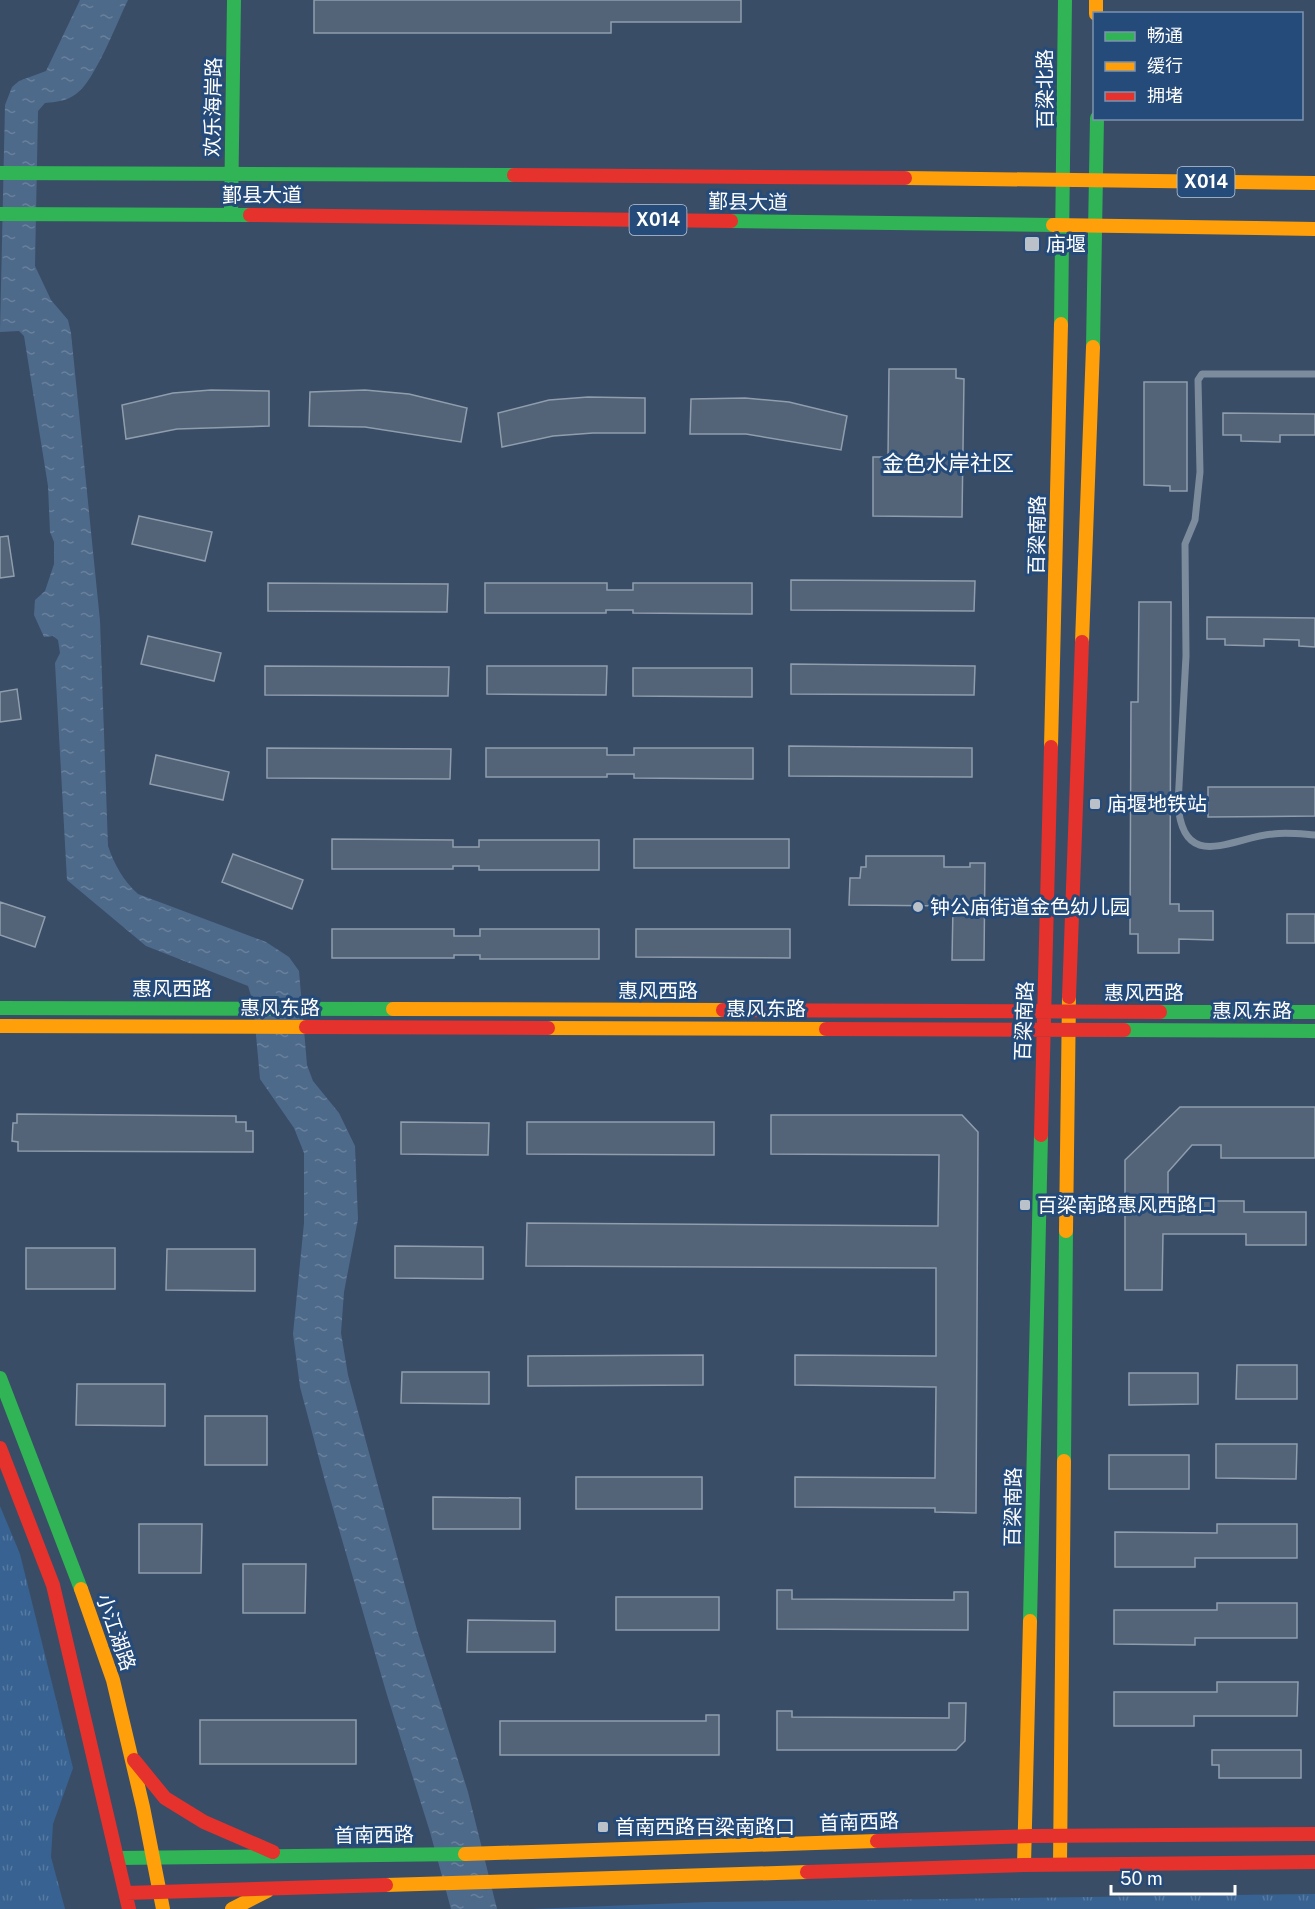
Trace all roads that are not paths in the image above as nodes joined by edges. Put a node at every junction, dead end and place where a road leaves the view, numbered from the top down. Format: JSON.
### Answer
{"nodes":[{"id":1,"x":234,"y":0,"type":"edge"},
{"id":2,"x":1065,"y":0,"type":"edge"},
{"id":3,"x":1097,"y":120,"type":"edge"},
{"id":4,"x":0,"y":173,"type":"edge"},
{"id":5,"x":231,"y":175,"type":"junction"},
{"id":6,"x":1064,"y":179,"type":"junction"},
{"id":7,"x":1098,"y":180,"type":"junction"},
{"id":8,"x":1315,"y":183,"type":"edge"},
{"id":9,"x":0,"y":214,"type":"edge"},
{"id":10,"x":231,"y":214,"type":"junction"},
{"id":11,"x":1097,"y":226,"type":"junction"},
{"id":12,"x":1063,"y":227,"type":"junction"},
{"id":13,"x":1315,"y":229,"type":"edge"},
{"id":14,"x":1315,"y":375,"type":"edge"},
{"id":15,"x":1315,"y":835,"type":"edge"},
{"id":16,"x":0,"y":1008,"type":"edge"},
{"id":17,"x":1069,"y":1012,"type":"junction"},
{"id":18,"x":1315,"y":1012,"type":"edge"},
{"id":19,"x":1044,"y":1013,"type":"junction"},
{"id":20,"x":0,"y":1026,"type":"edge"},
{"id":21,"x":1068,"y":1029,"type":"junction"},
{"id":22,"x":1043,"y":1030,"type":"junction"},
{"id":23,"x":1315,"y":1031,"type":"edge"},
{"id":24,"x":0,"y":1378,"type":"edge"},
{"id":25,"x":0,"y":1448,"type":"edge"},
{"id":26,"x":131,"y":1756,"type":"junction"},
{"id":27,"x":1315,"y":1834,"type":"edge"},
{"id":28,"x":1060,"y":1835,"type":"junction"},
{"id":29,"x":1024,"y":1836,"type":"junction"},
{"id":30,"x":280,"y":1856,"type":"junction"},
{"id":31,"x":153,"y":1857,"type":"junction"},
{"id":32,"x":117,"y":1858,"type":"junction"},
{"id":33,"x":1315,"y":1862,"type":"edge"},
{"id":34,"x":1060,"y":1864,"type":"junction"},
{"id":35,"x":1024,"y":1865,"type":"junction"},
{"id":36,"x":274,"y":1888,"type":"junction"},
{"id":37,"x":159,"y":1892,"type":"junction"},
{"id":38,"x":126,"y":1893,"type":"junction"},
{"id":39,"x":129,"y":1909,"type":"edge"},
{"id":40,"x":162,"y":1909,"type":"edge"},
{"id":41,"x":232,"y":1909,"type":"edge"}],
"edges":[{"from":1,"to":5,"type":"street","name":"欢乐海岸路"},
{"from":2,"to":6,"type":"street","name":"百梁北路"},
{"from":3,"to":7,"type":"street"},
{"from":4,"to":5,"type":"street","name":"鄞县大道"},
{"from":5,"to":6,"type":"street","name":"鄞县大道"},
{"from":5,"to":10,"type":"street","name":"欢乐海岸路"},
{"from":6,"to":7,"type":"street","name":"鄞县大道"},
{"from":6,"to":12,"type":"street","name":"百梁南路"},
{"from":7,"to":8,"type":"street","name":"鄞县大道","number":"X014"},
{"from":7,"to":11,"type":"street"},
{"from":9,"to":10,"type":"street","name":"鄞县大道","number":"X014"},
{"from":10,"to":12,"type":"street","name":"鄞县大道","number":"X014"},
{"from":11,"to":12,"type":"street","name":"鄞县大道","number":"X014"},
{"from":11,"to":13,"type":"street","name":"鄞县大道","number":"X014"},
{"from":11,"to":17,"type":"street"},
{"from":12,"to":19,"type":"street","name":"百梁南路"},
{"from":14,"to":15,"type":"lane"},
{"from":16,"to":19,"type":"street","name":"惠风西路"},
{"from":17,"to":18,"type":"street","name":"惠风西路"},
{"from":17,"to":19,"type":"street","name":"惠风西路"},
{"from":17,"to":21,"type":"street"},
{"from":19,"to":22,"type":"street","name":"百梁南路"},
{"from":20,"to":22,"type":"street","name":"惠风东路"},
{"from":21,"to":22,"type":"street","name":"惠风东路"},
{"from":21,"to":23,"type":"street","name":"惠风东路"},
{"from":21,"to":28,"type":"street"},
{"from":22,"to":29,"type":"street","name":"百梁南路"},
{"from":24,"to":26,"type":"street","name":"小江湖路"},
{"from":25,"to":32,"type":"street"},
{"from":26,"to":30,"type":"street"},
{"from":26,"to":31,"type":"street","name":"小江湖路"},
{"from":27,"to":28,"type":"street","name":"首南西路"},
{"from":28,"to":29,"type":"street","name":"首南西路"},
{"from":28,"to":34,"type":"street"},
{"from":29,"to":30,"type":"street","name":"首南西路"},
{"from":29,"to":35,"type":"street","name":"百梁南路"},
{"from":30,"to":31,"type":"street","name":"首南西路"},
{"from":31,"to":32,"type":"street","name":"首南西路"},
{"from":31,"to":37,"type":"street","name":"小江湖路"},
{"from":32,"to":38,"type":"street"},
{"from":33,"to":34,"type":"street"},
{"from":34,"to":35,"type":"street"},
{"from":35,"to":36,"type":"street"},
{"from":36,"to":37,"type":"street"},
{"from":36,"to":41,"type":"street"},
{"from":37,"to":38,"type":"street"},
{"from":37,"to":40,"type":"street","name":"小江湖路"},
{"from":38,"to":39,"type":"street"}]}
